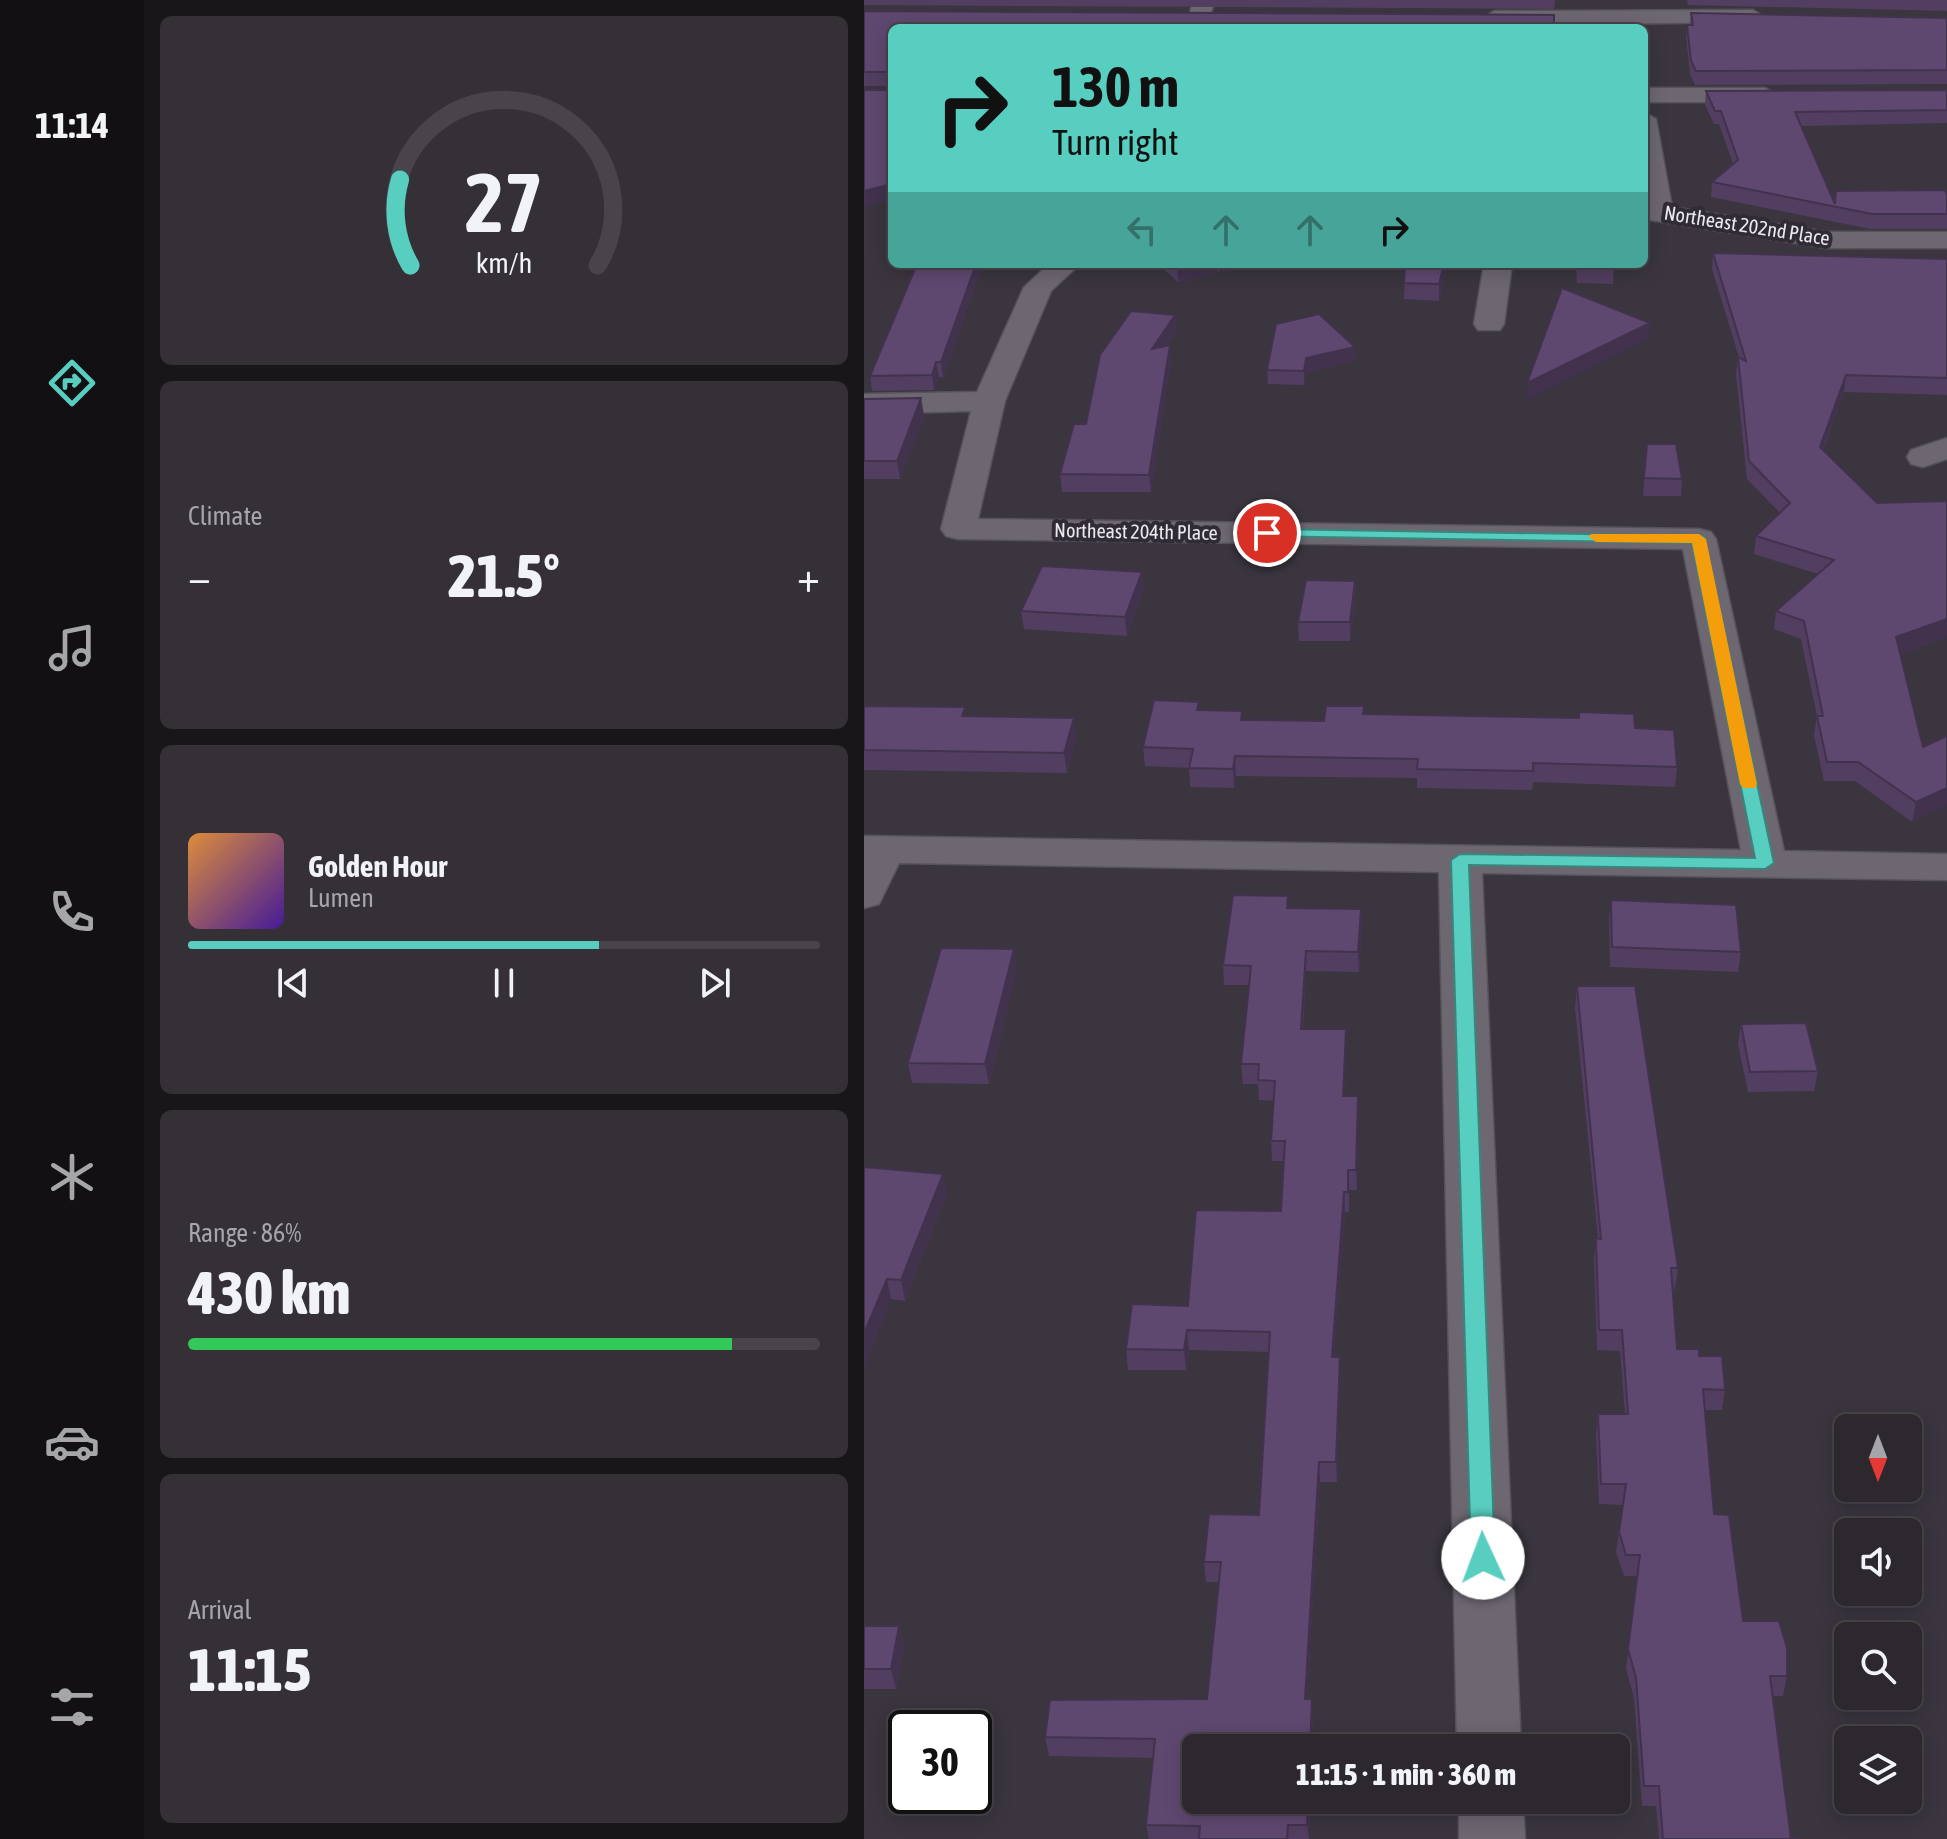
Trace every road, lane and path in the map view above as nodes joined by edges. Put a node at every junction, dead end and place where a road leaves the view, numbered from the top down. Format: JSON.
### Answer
{"nodes":[{"id":1,"x":1619,"y":14,"type":"edge"},
{"id":2,"x":1775,"y":17,"type":"edge"},
{"id":3,"x":1472,"y":18,"type":"edge"},
{"id":4,"x":1648,"y":95,"type":"edge"},
{"id":5,"x":1788,"y":95,"type":"edge"},
{"id":6,"x":1648,"y":165,"type":"edge"},
{"id":7,"x":1652,"y":211,"type":"edge"},
{"id":8,"x":1947,"y":240,"type":"edge"},
{"id":9,"x":1061,"y":268,"type":"edge"},
{"id":10,"x":1497,"y":268,"type":"edge"},
{"id":11,"x":1489,"y":324,"type":"dead end"},
{"id":12,"x":989,"y":401,"type":"junction"},
{"id":13,"x":864,"y":404,"type":"edge"},
{"id":14,"x":874,"y":849,"type":"edge"},
{"id":15,"x":1460,"y":860,"type":"junction"},
{"id":16,"x":1765,"y":863,"type":"junction"},
{"id":17,"x":1947,"y":867,"type":"edge"},
{"id":18,"x":864,"y":894,"type":"edge"},
{"id":19,"x":1489,"y":1734,"type":"edge"},
{"id":20,"x":1491,"y":1814,"type":"edge"},
{"id":21,"x":1492,"y":1839,"type":"edge"}],
"edges":[{"from":1,"to":2,"type":"street"},
{"from":1,"to":3,"type":"street"},
{"from":4,"to":5,"type":"street"},
{"from":6,"to":7,"type":"street"},
{"from":7,"to":8,"type":"street","name":"Northeast 202nd Place"},
{"from":9,"to":12,"type":"street"},
{"from":10,"to":11,"type":"street"},
{"from":12,"to":13,"type":"street"},
{"from":12,"to":16,"type":"street","name":"Northeast 204th Place"},
{"from":14,"to":15,"type":"street"},
{"from":14,"to":18,"type":"street"},
{"from":15,"to":16,"type":"street"},
{"from":15,"to":19,"type":"street"},
{"from":16,"to":17,"type":"street"},
{"from":20,"to":21,"type":"street"}]}
